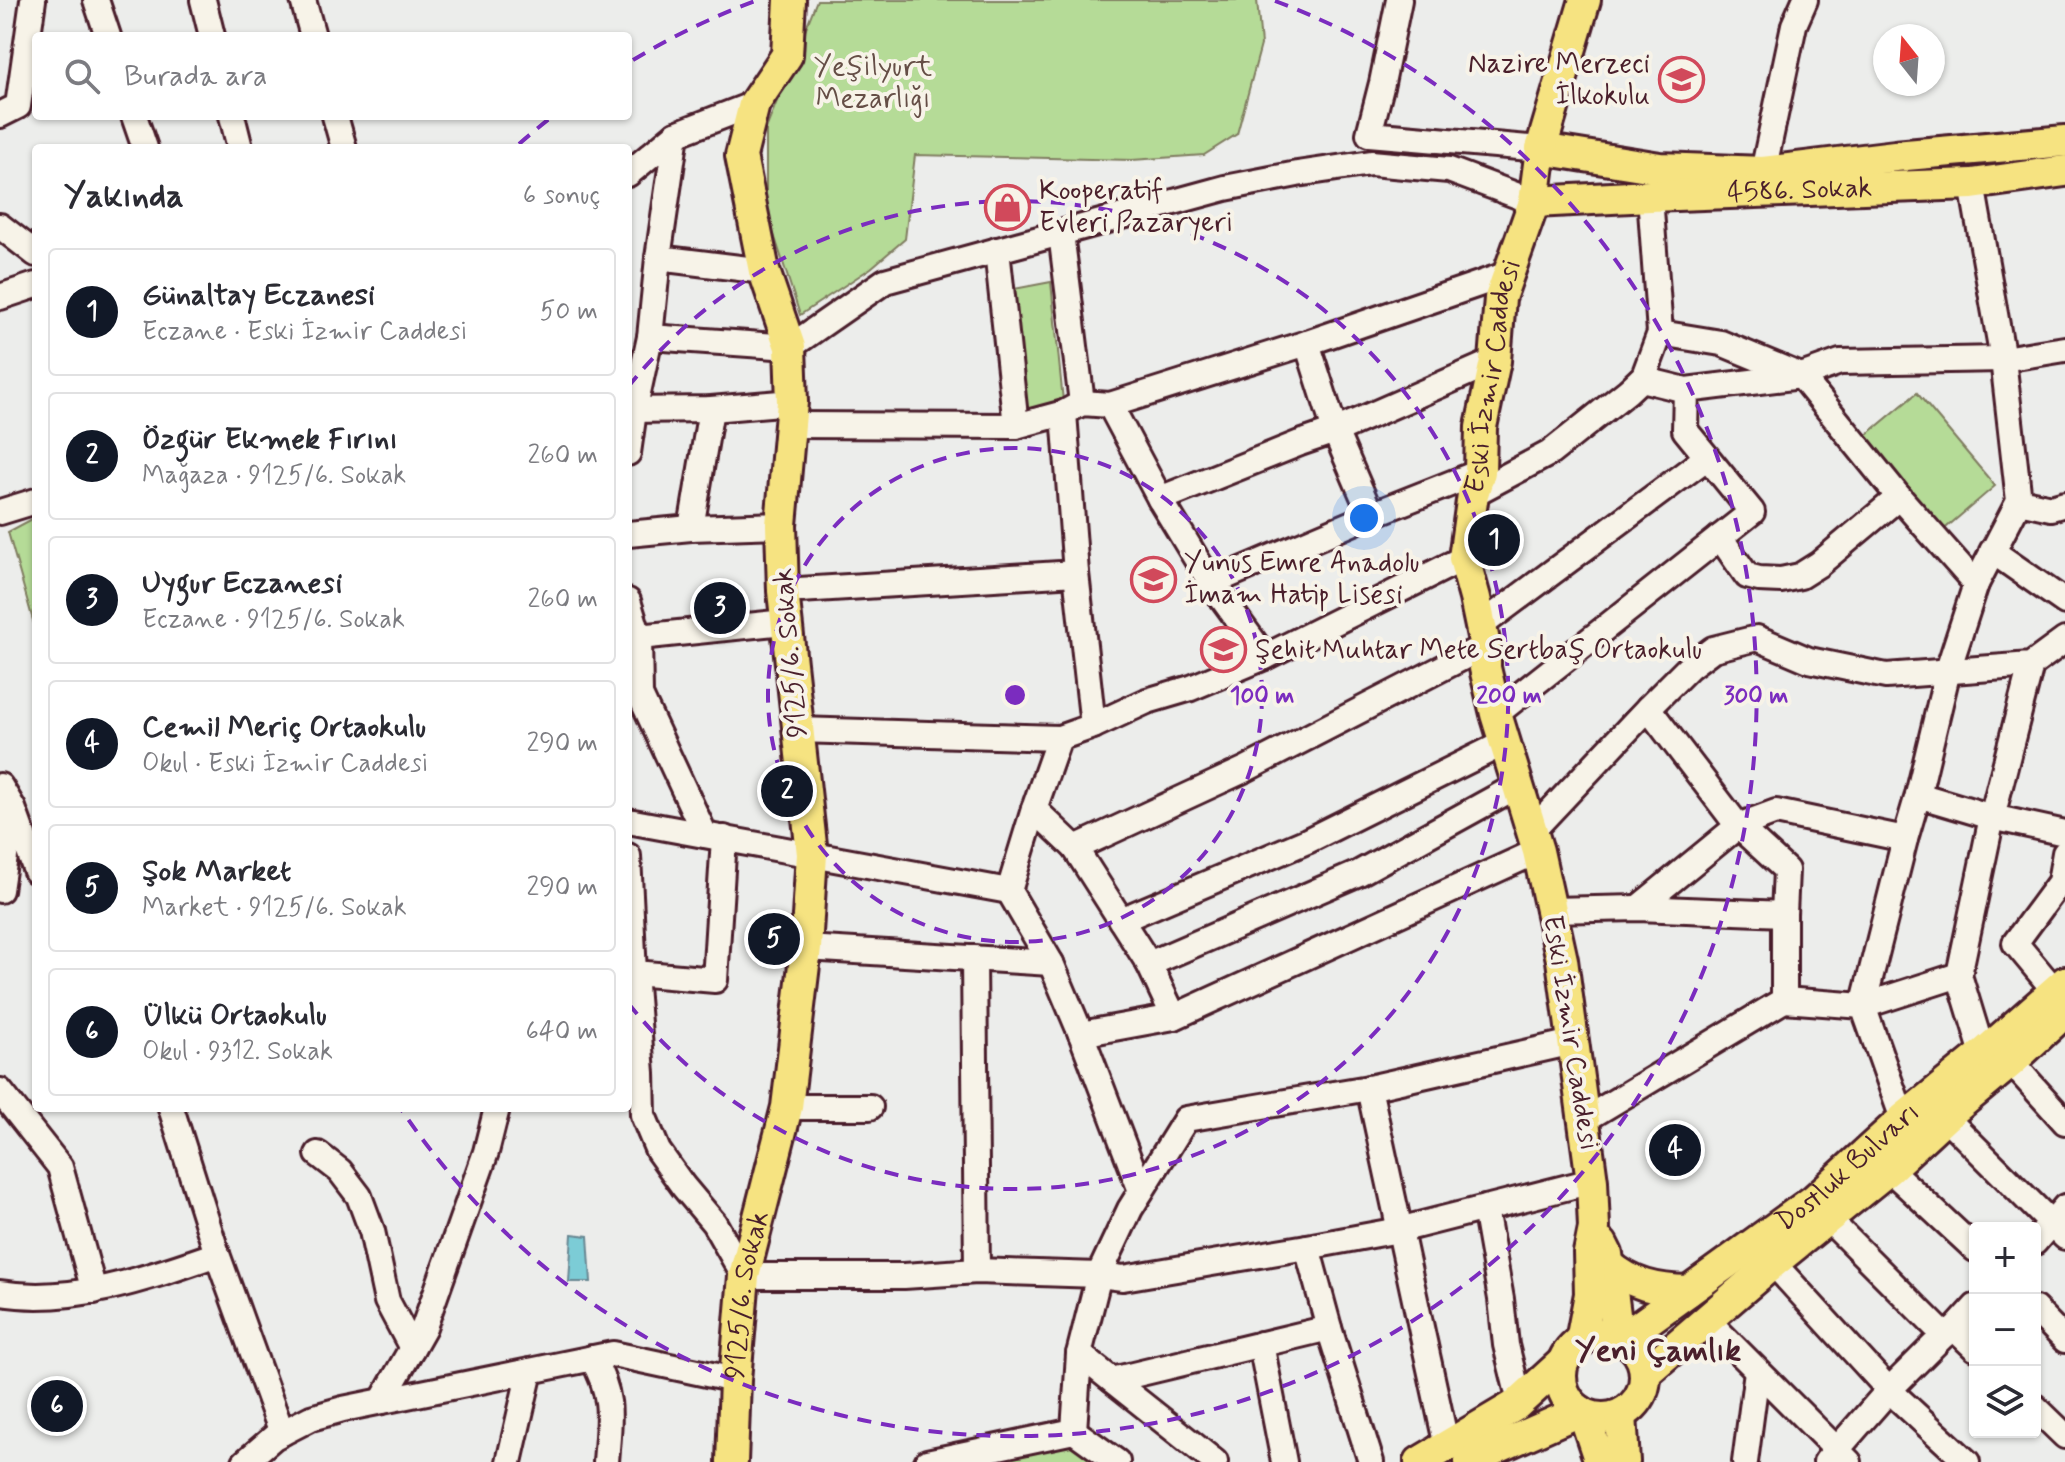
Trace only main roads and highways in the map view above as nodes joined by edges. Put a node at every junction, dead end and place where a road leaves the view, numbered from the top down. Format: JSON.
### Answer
{"nodes":[{"id":1,"x":790,"y":0,"type":"edge"},
{"id":2,"x":1585,"y":0,"type":"edge"},
{"id":3,"x":2065,"y":141,"type":"edge"},
{"id":4,"x":1541,"y":149,"type":"junction"},
{"id":5,"x":2065,"y":171,"type":"edge"},
{"id":6,"x":1534,"y":202,"type":"junction"},
{"id":7,"x":2062,"y":995,"type":"edge"},
{"id":8,"x":1997,"y":1058,"type":"junction"},
{"id":9,"x":1594,"y":1228,"type":"junction"},
{"id":10,"x":1609,"y":1265,"type":"junction"},
{"id":11,"x":1688,"y":1291,"type":"junction"},
{"id":12,"x":1620,"y":1338,"type":"junction"},
{"id":13,"x":1572,"y":1351,"type":"junction"},
{"id":14,"x":1645,"y":1373,"type":"junction"},
{"id":15,"x":1582,"y":1412,"type":"junction"},
{"id":16,"x":1621,"y":1415,"type":"junction"},
{"id":17,"x":1500,"y":1454,"type":"edge"},
{"id":18,"x":1458,"y":1455,"type":"edge"},
{"id":19,"x":732,"y":1462,"type":"edge"},
{"id":20,"x":1420,"y":1462,"type":"edge"},
{"id":21,"x":1600,"y":1462,"type":"edge"},
{"id":22,"x":1624,"y":1462,"type":"edge"}],
"edges":[{"from":1,"to":19,"type":"main road","name":"9125/6. Sokak"},
{"from":2,"to":4,"type":"main road","name":"Eski İzmir Caddesi"},
{"from":3,"to":4,"type":"main road","name":"4586. Sokak"},
{"from":4,"to":6,"type":"main road","name":"Eski İzmir Caddesi"},
{"from":5,"to":6,"type":"main road","name":"4586. Sokak"},
{"from":6,"to":9,"type":"main road","name":"Eski İzmir Caddesi"},
{"from":7,"to":8,"type":"main road","name":"Dostluk Bulvarı"},
{"from":8,"to":11,"type":"main road","name":"Dostluk Bulvarı"},
{"from":8,"to":14,"type":"main road","name":"Dostluk Bulvarı"},
{"from":9,"to":10,"type":"main road","name":"Eski İzmir Caddesi"},
{"from":9,"to":13,"type":"main road","name":"Eski İzmir Caddesi"},
{"from":10,"to":11,"type":"main road"},
{"from":10,"to":12,"type":"main road","name":"Eski İzmir Caddesi"},
{"from":11,"to":12,"type":"main road","name":"Dostluk Bulvarı"},
{"from":12,"to":13,"type":"main road"},
{"from":12,"to":14,"type":"main road"},
{"from":13,"to":15,"type":"main road"},
{"from":13,"to":18,"type":"main road"},
{"from":14,"to":16,"type":"main road"},
{"from":15,"to":16,"type":"main road"},
{"from":15,"to":17,"type":"main road"},
{"from":15,"to":21,"type":"main road"},
{"from":16,"to":22,"type":"main road"},
{"from":17,"to":18,"type":"main road"},
{"from":18,"to":20,"type":"main road"}]}
